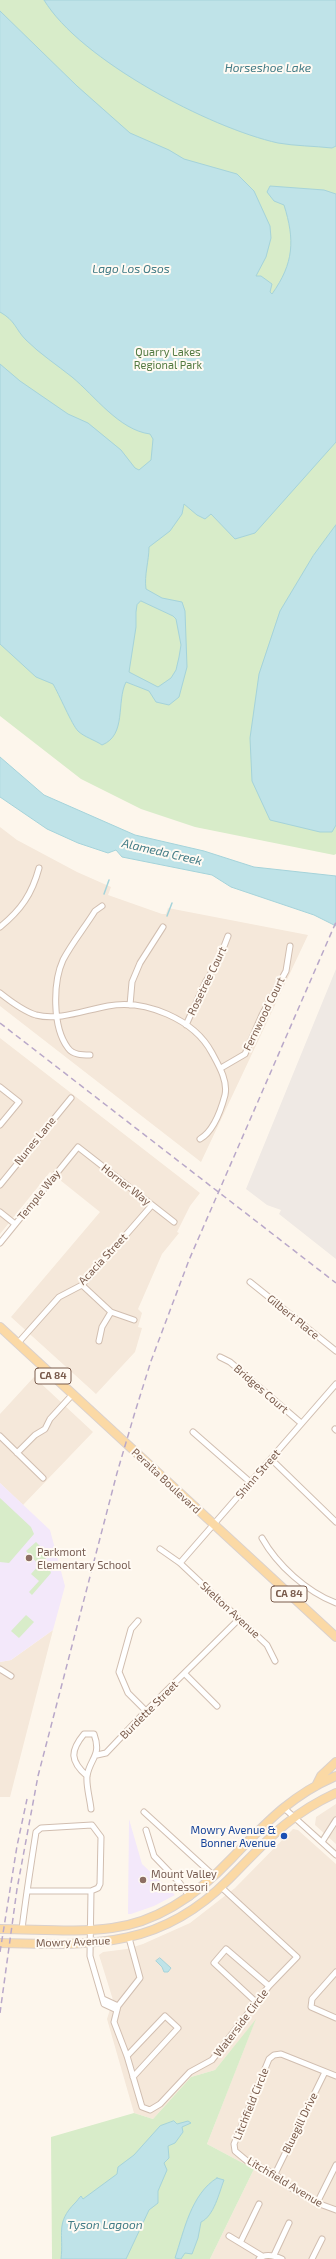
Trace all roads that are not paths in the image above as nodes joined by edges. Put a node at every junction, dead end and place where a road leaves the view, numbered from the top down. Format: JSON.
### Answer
{"nodes":[{"id":1,"x":39,"y":868,"type":"dead end"},
{"id":2,"x":102,"y":906,"type":"dead end"},
{"id":3,"x":0,"y":927,"type":"edge"},
{"id":4,"x":163,"y":927,"type":"dead end"},
{"id":5,"x":228,"y":936,"type":"dead end"},
{"id":6,"x":290,"y":946,"type":"dead end"},
{"id":7,"x":0,"y":993,"type":"edge"},
{"id":8,"x":130,"y":1005,"type":"junction"},
{"id":9,"x":56,"y":1015,"type":"junction"},
{"id":10,"x":186,"y":1025,"type":"junction"},
{"id":11,"x":90,"y":1055,"type":"dead end"},
{"id":12,"x":220,"y":1068,"type":"junction"},
{"id":13,"x":0,"y":1087,"type":"edge"},
{"id":14,"x":71,"y":1098,"type":"dead end"},
{"id":15,"x":0,"y":1125,"type":"edge"},
{"id":16,"x":200,"y":1139,"type":"dead end"},
{"id":17,"x":78,"y":1147,"type":"joint"},
{"id":18,"x":0,"y":1185,"type":"edge"},
{"id":19,"x":152,"y":1205,"type":"junction"},
{"id":20,"x":0,"y":1212,"type":"edge"},
{"id":21,"x":174,"y":1222,"type":"dead end"},
{"id":22,"x":15,"y":1224,"type":"junction"},
{"id":23,"x":0,"y":1243,"type":"edge"},
{"id":24,"x":250,"y":1282,"type":"dead end"},
{"id":25,"x":82,"y":1285,"type":"junction"},
{"id":26,"x":111,"y":1312,"type":"junction"},
{"id":27,"x":134,"y":1320,"type":"dead end"},
{"id":28,"x":0,"y":1327,"type":"edge"},
{"id":29,"x":99,"y":1342,"type":"dead end"},
{"id":30,"x":18,"y":1343,"type":"junction"},
{"id":31,"x":336,"y":1351,"type":"edge"},
{"id":32,"x":220,"y":1357,"type":"dead end"},
{"id":33,"x":336,"y":1384,"type":"edge"},
{"id":34,"x":73,"y":1394,"type":"junction"},
{"id":35,"x":301,"y":1423,"type":"junction"},
{"id":36,"x":193,"y":1432,"type":"dead end"},
{"id":37,"x":0,"y":1436,"type":"edge"},
{"id":38,"x":17,"y":1453,"type":"junction"},
{"id":39,"x":271,"y":1459,"type":"junction"},
{"id":40,"x":43,"y":1478,"type":"dead end"},
{"id":41,"x":250,"y":1482,"type":"junction"},
{"id":42,"x":336,"y":1522,"type":"edge"},
{"id":43,"x":213,"y":1525,"type":"junction"},
{"id":44,"x":262,"y":1538,"type":"dead end"},
{"id":45,"x":160,"y":1549,"type":"dead end"},
{"id":46,"x":180,"y":1563,"type":"junction"},
{"id":47,"x":336,"y":1603,"type":"edge"},
{"id":48,"x":238,"y":1619,"type":"junction"},
{"id":49,"x":138,"y":1621,"type":"dead end"},
{"id":50,"x":335,"y":1636,"type":"edge"},
{"id":51,"x":274,"y":1661,"type":"dead end"},
{"id":52,"x":0,"y":1669,"type":"edge"},
{"id":53,"x":185,"y":1674,"type":"junction"},
{"id":54,"x":11,"y":1676,"type":"dead end"},
{"id":55,"x":217,"y":1706,"type":"dead end"},
{"id":56,"x":146,"y":1711,"type":"junction"},
{"id":57,"x":96,"y":1754,"type":"junction"},
{"id":58,"x":336,"y":1762,"type":"edge"},
{"id":59,"x":87,"y":1776,"type":"junction"},
{"id":60,"x":336,"y":1776,"type":"edge"},
{"id":61,"x":316,"y":1786,"type":"junction"},
{"id":62,"x":336,"y":1793,"type":"edge"},
{"id":63,"x":284,"y":1808,"type":"junction"},
{"id":64,"x":91,"y":1809,"type":"dead end"},
{"id":65,"x":144,"y":1812,"type":"dead end"},
{"id":66,"x":293,"y":1817,"type":"junction"},
{"id":67,"x":336,"y":1820,"type":"edge"},
{"id":68,"x":146,"y":1830,"type":"dead end"},
{"id":69,"x":322,"y":1842,"type":"junction"},
{"id":70,"x":336,"y":1855,"type":"edge"},
{"id":71,"x":214,"y":1876,"type":"junction"},
{"id":72,"x":222,"y":1887,"type":"junction"},
{"id":73,"x":28,"y":1891,"type":"junction"},
{"id":74,"x":91,"y":1891,"type":"junction"},
{"id":75,"x":190,"y":1897,"type":"junction"},
{"id":76,"x":0,"y":1929,"type":"edge"},
{"id":77,"x":22,"y":1929,"type":"junction"},
{"id":78,"x":91,"y":1930,"type":"junction"},
{"id":79,"x":128,"y":1938,"type":"junction"},
{"id":80,"x":0,"y":1943,"type":"edge"},
{"id":81,"x":91,"y":1943,"type":"junction"},
{"id":82,"x":336,"y":1972,"type":"edge"},
{"id":83,"x":269,"y":1986,"type":"junction"},
{"id":84,"x":256,"y":2002,"type":"junction"},
{"id":85,"x":117,"y":2008,"type":"junction"},
{"id":86,"x":336,"y":2018,"type":"edge"},
{"id":87,"x":127,"y":2056,"type":"junction"},
{"id":88,"x":325,"y":2072,"type":"junction"},
{"id":89,"x":336,"y":2076,"type":"edge"},
{"id":90,"x":133,"y":2077,"type":"junction"},
{"id":91,"x":235,"y":2150,"type":"joint"},
{"id":92,"x":336,"y":2165,"type":"edge"},
{"id":93,"x":275,"y":2174,"type":"junction"},
{"id":94,"x":317,"y":2203,"type":"junction"},
{"id":95,"x":259,"y":2204,"type":"dead end"},
{"id":96,"x":336,"y":2210,"type":"edge"},
{"id":97,"x":289,"y":2223,"type":"dead end"},
{"id":98,"x":229,"y":2236,"type":"dead end"},
{"id":99,"x":322,"y":2239,"type":"dead end"},
{"id":100,"x":241,"y":2241,"type":"junction"},
{"id":101,"x":274,"y":2255,"type":"junction"},
{"id":102,"x":260,"y":2258,"type":"edge"},
{"id":103,"x":282,"y":2259,"type":"edge"},
{"id":104,"x":312,"y":2259,"type":"edge"}],
"edges":[{"from":1,"to":3,"type":"street"},
{"from":2,"to":9,"type":"street"},
{"from":4,"to":8,"type":"street"},
{"from":5,"to":10,"type":"street","name":"Rosetree Court"},
{"from":6,"to":12,"type":"street","name":"Fernwood Court"},
{"from":7,"to":9,"type":"street"},
{"from":8,"to":9,"type":"street"},
{"from":8,"to":10,"type":"street"},
{"from":9,"to":11,"type":"street"},
{"from":10,"to":12,"type":"street"},
{"from":12,"to":16,"type":"street"},
{"from":13,"to":15,"type":"street"},
{"from":14,"to":18,"type":"street","name":"Nunes Lane"},
{"from":17,"to":19,"type":"street","name":"Horner Way"},
{"from":17,"to":22,"type":"street","name":"Temple Way"},
{"from":19,"to":21,"type":"street","name":"Horner Way"},
{"from":19,"to":25,"type":"street","name":"Acacia Street"},
{"from":20,"to":22,"type":"street"},
{"from":22,"to":23,"type":"street","name":"Temple Way"},
{"from":24,"to":31,"type":"street","name":"Gilbert Place"},
{"from":25,"to":26,"type":"street"},
{"from":25,"to":30,"type":"street","name":"Acacia Street"},
{"from":26,"to":27,"type":"street"},
{"from":26,"to":29,"type":"street"},
{"from":28,"to":30,"type":"main road","name":"Peralta Boulevard","number":"CA 84"},
{"from":30,"to":34,"type":"main road","name":"Peralta Boulevard","number":"CA 84"},
{"from":32,"to":35,"type":"street","name":"Bridges Court"},
{"from":33,"to":35,"type":"street","name":"Shinn Street"},
{"from":34,"to":38,"type":"street"},
{"from":34,"to":43,"type":"main road","name":"Peralta Boulevard","number":"CA 84"},
{"from":35,"to":39,"type":"street","name":"Shinn Street"},
{"from":36,"to":41,"type":"street"},
{"from":37,"to":38,"type":"street"},
{"from":38,"to":40,"type":"street"},
{"from":39,"to":41,"type":"street","name":"Shinn Street"},
{"from":39,"to":42,"type":"street"},
{"from":41,"to":43,"type":"street","name":"Shinn Street"},
{"from":43,"to":46,"type":"street","name":"Shinn Street"},
{"from":43,"to":50,"type":"main road","name":"Peralta Boulevard","number":"CA 84"},
{"from":44,"to":47,"type":"street"},
{"from":45,"to":46,"type":"street","name":"Skelton Avenue"},
{"from":46,"to":48,"type":"street","name":"Skelton Avenue"},
{"from":48,"to":51,"type":"street","name":"Skelton Avenue"},
{"from":48,"to":53,"type":"street","name":"Burdette Street"},
{"from":49,"to":56,"type":"street"},
{"from":52,"to":54,"type":"street"},
{"from":53,"to":55,"type":"street"},
{"from":53,"to":56,"type":"street","name":"Burdette Street"},
{"from":56,"to":57,"type":"street","name":"Burdette Street"},
{"from":57,"to":59,"type":"street"},
{"from":57,"to":59,"type":"street"},
{"from":58,"to":61,"type":"main road","name":"Mowry Avenue"},
{"from":59,"to":64,"type":"street"},
{"from":60,"to":61,"type":"main road","name":"Mowry Avenue"},
{"from":61,"to":63,"type":"main road","name":"Mowry Avenue"},
{"from":62,"to":66,"type":"main road","name":"Mowry Avenue"},
{"from":63,"to":66,"type":"street"},
{"from":63,"to":71,"type":"main road","name":"Mowry Avenue"},
{"from":65,"to":71,"type":"street"},
{"from":66,"to":69,"type":"street"},
{"from":66,"to":72,"type":"main road","name":"Mowry Avenue"},
{"from":67,"to":69,"type":"street"},
{"from":68,"to":75,"type":"street"},
{"from":69,"to":70,"type":"street"},
{"from":71,"to":75,"type":"main road","name":"Mowry Avenue"},
{"from":72,"to":79,"type":"main road","name":"Mowry Avenue"},
{"from":72,"to":83,"type":"street","name":"Waterside Circle"},
{"from":73,"to":74,"type":"street"},
{"from":73,"to":74,"type":"street"},
{"from":73,"to":77,"type":"street"},
{"from":74,"to":78,"type":"street"},
{"from":75,"to":78,"type":"main road","name":"Mowry Avenue"},
{"from":76,"to":77,"type":"main road","name":"Mowry Avenue"},
{"from":77,"to":78,"type":"main road","name":"Mowry Avenue"},
{"from":78,"to":81,"type":"street"},
{"from":79,"to":81,"type":"main road","name":"Mowry Avenue"},
{"from":79,"to":85,"type":"street"},
{"from":80,"to":81,"type":"main road","name":"Mowry Avenue"},
{"from":81,"to":85,"type":"street"},
{"from":82,"to":86,"type":"street"},
{"from":83,"to":84,"type":"street","name":"Waterside Circle"},
{"from":83,"to":84,"type":"street"},
{"from":84,"to":90,"type":"street","name":"Waterside Circle"},
{"from":85,"to":87,"type":"street","name":"Waterside Circle"},
{"from":87,"to":90,"type":"street","name":"Waterside Circle"},
{"from":87,"to":90,"type":"street"},
{"from":88,"to":89,"type":"street","name":"Litchfield Circle"},
{"from":88,"to":91,"type":"street","name":"Litchfield Circle"},
{"from":88,"to":93,"type":"street","name":"Bluegill Drive"},
{"from":91,"to":93,"type":"street","name":"Litchfield Avenue"},
{"from":92,"to":94,"type":"street"},
{"from":93,"to":94,"type":"street","name":"Litchfield Avenue"},
{"from":94,"to":96,"type":"street","name":"Litchfield Avenue"},
{"from":95,"to":100,"type":"street"},
{"from":97,"to":101,"type":"street"},
{"from":98,"to":100,"type":"street"},
{"from":99,"to":104,"type":"street"},
{"from":100,"to":102,"type":"street"},
{"from":101,"to":102,"type":"street"},
{"from":101,"to":103,"type":"street"}]}
